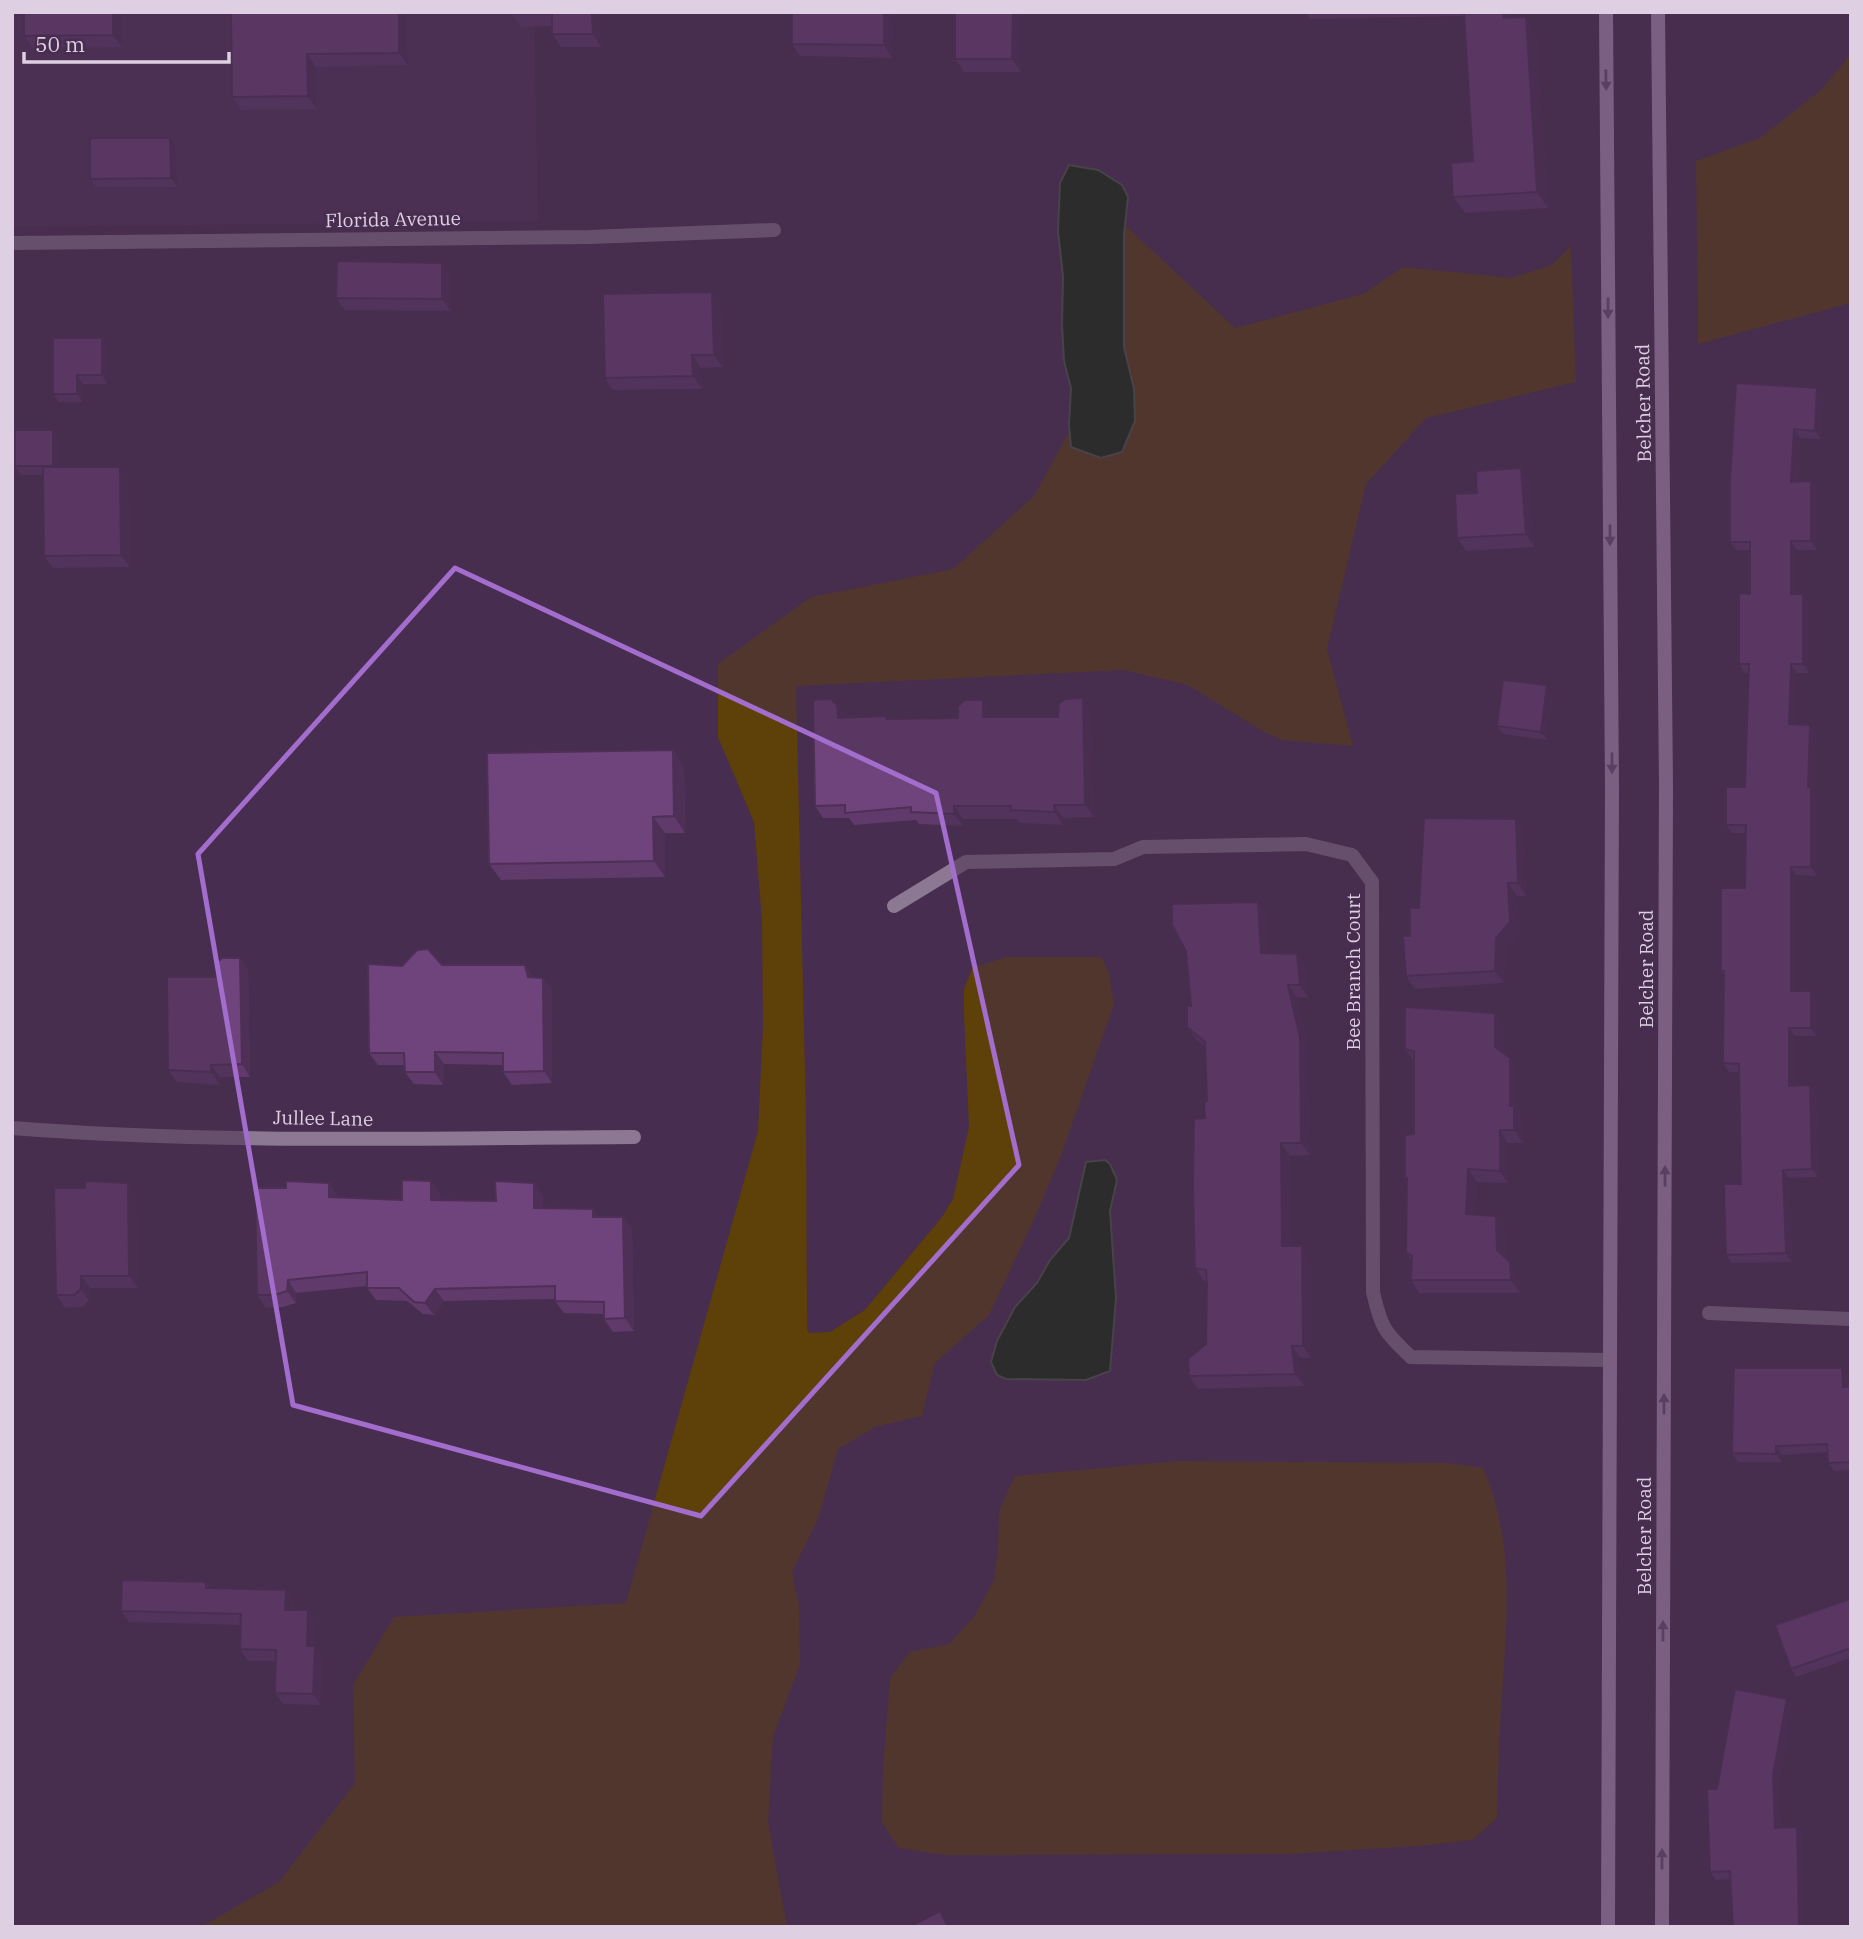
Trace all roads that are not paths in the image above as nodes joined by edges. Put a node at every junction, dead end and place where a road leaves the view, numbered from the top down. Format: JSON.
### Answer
{"nodes":[{"id":1,"x":1606,"y":12,"type":"edge"},
{"id":2,"x":1658,"y":12,"type":"edge"},
{"id":3,"x":774,"y":230,"type":"dead end"},
{"id":4,"x":12,"y":243,"type":"edge"},
{"id":5,"x":894,"y":905,"type":"dead end"},
{"id":6,"x":12,"y":1128,"type":"edge"},
{"id":7,"x":634,"y":1137,"type":"dead end"},
{"id":8,"x":1709,"y":1313,"type":"dead end"},
{"id":9,"x":1851,"y":1319,"type":"edge"},
{"id":10,"x":1610,"y":1360,"type":"junction"},
{"id":11,"x":1608,"y":1927,"type":"edge"},
{"id":12,"x":1662,"y":1927,"type":"edge"}],
"edges":[{"from":1,"to":10,"type":"main road","name":"Belcher Road","one_way":true},
{"from":12,"to":2,"type":"main road","name":"Belcher Road","one_way":true},
{"from":3,"to":4,"type":"street","name":"Florida Avenue"},
{"from":5,"to":10,"type":"street","name":"Bee Branch Court"},
{"from":6,"to":7,"type":"street","name":"Jullee Lane"},
{"from":8,"to":9,"type":"street"},
{"from":10,"to":11,"type":"main road","name":"Belcher Road"}]}
